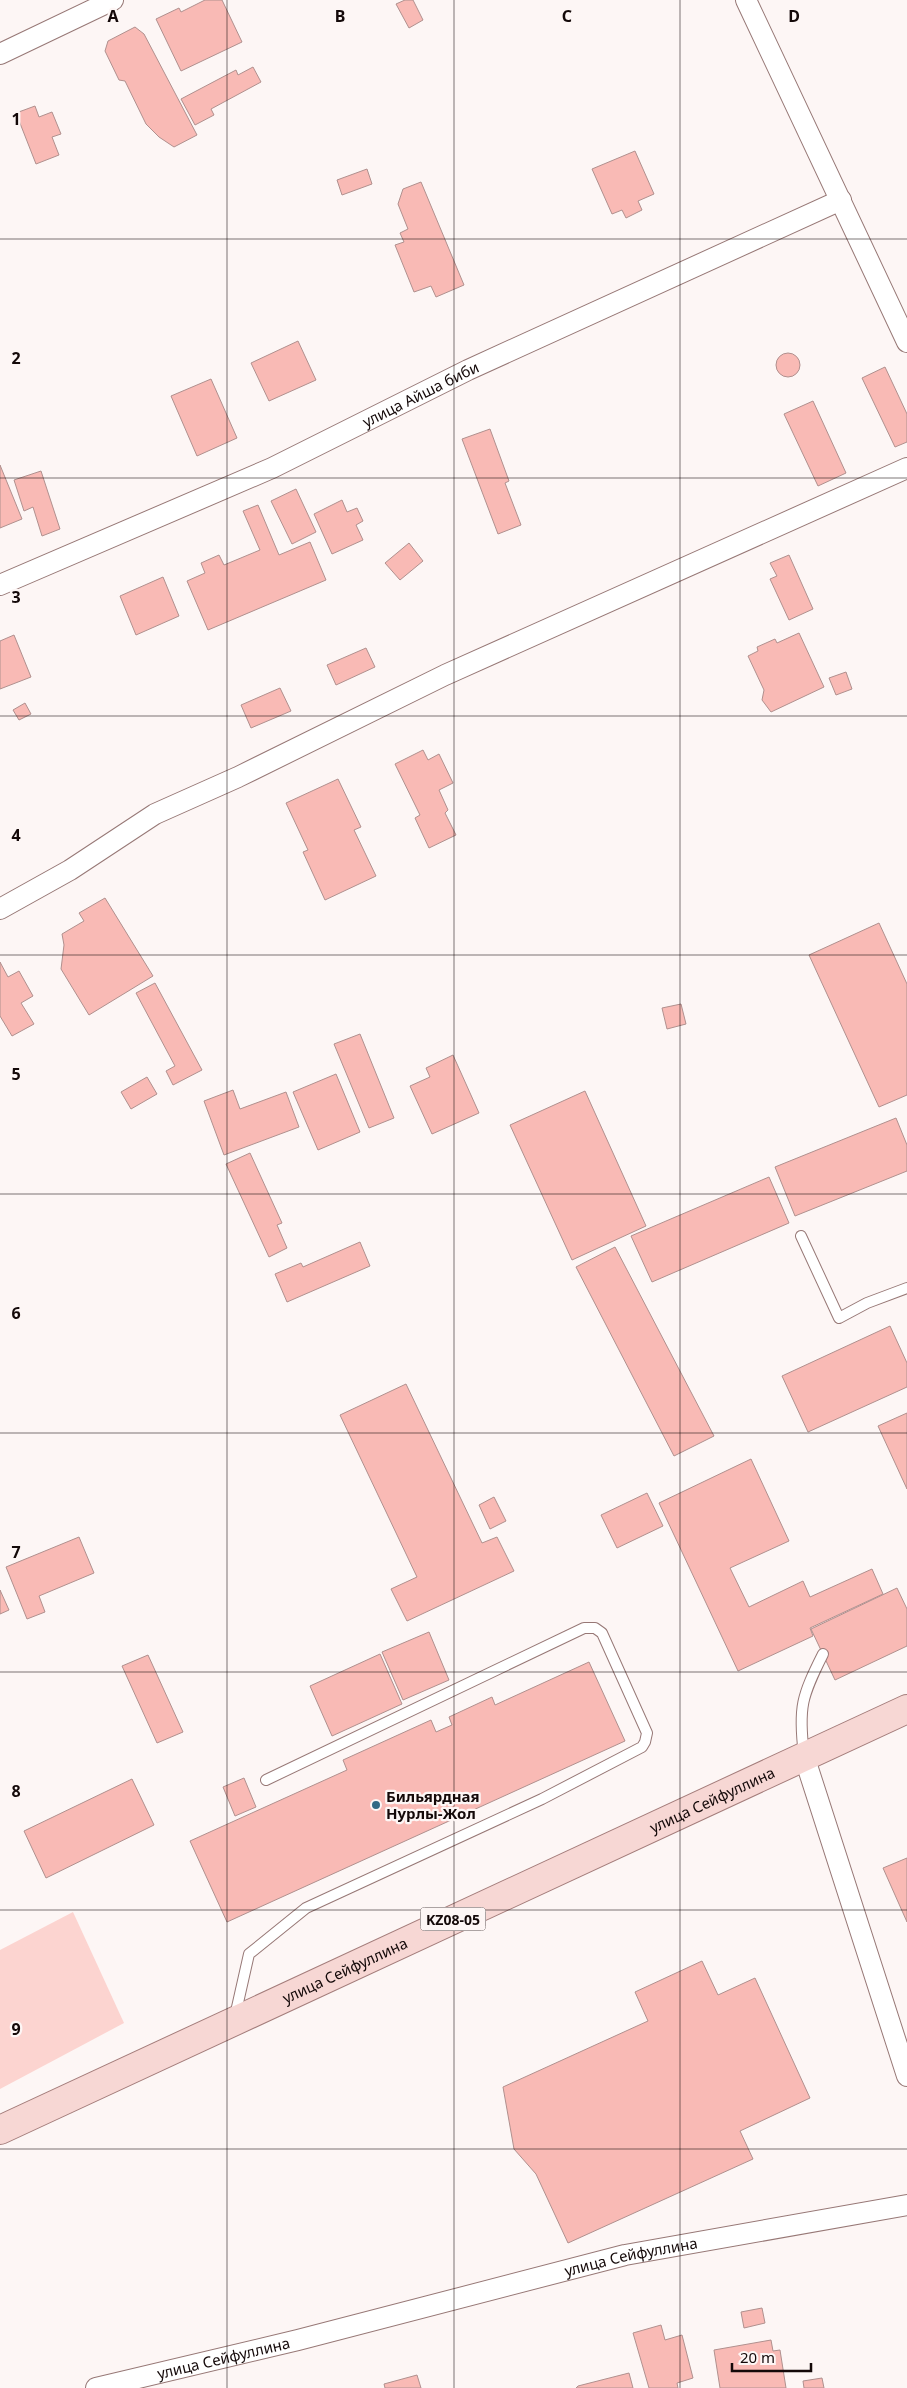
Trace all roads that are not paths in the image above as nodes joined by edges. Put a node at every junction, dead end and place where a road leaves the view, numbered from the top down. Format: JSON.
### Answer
{"nodes":[{"id":1,"x":113,"y":0,"type":"edge"},
{"id":2,"x":746,"y":0,"type":"edge"},
{"id":3,"x":0,"y":54,"type":"edge"},
{"id":4,"x":841,"y":200,"type":"junction"},
{"id":5,"x":907,"y":342,"type":"edge"},
{"id":6,"x":907,"y":468,"type":"edge"},
{"id":7,"x":0,"y":585,"type":"edge"},
{"id":8,"x":0,"y":909,"type":"edge"},
{"id":9,"x":801,"y":1236,"type":"dead end"},
{"id":10,"x":907,"y":1288,"type":"edge"},
{"id":11,"x":823,"y":1654,"type":"dead end"},
{"id":12,"x":907,"y":1709,"type":"edge"},
{"id":13,"x":804,"y":1756,"type":"junction"},
{"id":14,"x":266,"y":1780,"type":"dead end"},
{"id":15,"x":235,"y":2020,"type":"junction"},
{"id":16,"x":907,"y":2076,"type":"edge"},
{"id":17,"x":0,"y":2130,"type":"edge"},
{"id":18,"x":907,"y":2205,"type":"edge"},
{"id":19,"x":96,"y":2388,"type":"edge"}],
"edges":[{"from":1,"to":3,"type":"street"},
{"from":2,"to":4,"type":"street"},
{"from":4,"to":5,"type":"street"},
{"from":4,"to":7,"type":"street","name":"улица Айша биби"},
{"from":6,"to":8,"type":"street"},
{"from":9,"to":10,"type":"lane"},
{"from":11,"to":13,"type":"lane"},
{"from":12,"to":13,"type":"main road","name":"улица Сейфуллина","number":"KZ08-05"},
{"from":13,"to":15,"type":"main road","name":"улица Сейфуллина","number":"KZ08-05"},
{"from":13,"to":16,"type":"street"},
{"from":14,"to":15,"type":"lane"},
{"from":15,"to":17,"type":"main road","name":"улица Сейфуллина","number":"KZ08-05"},
{"from":18,"to":19,"type":"street","name":"улица Сейфуллина"}]}
